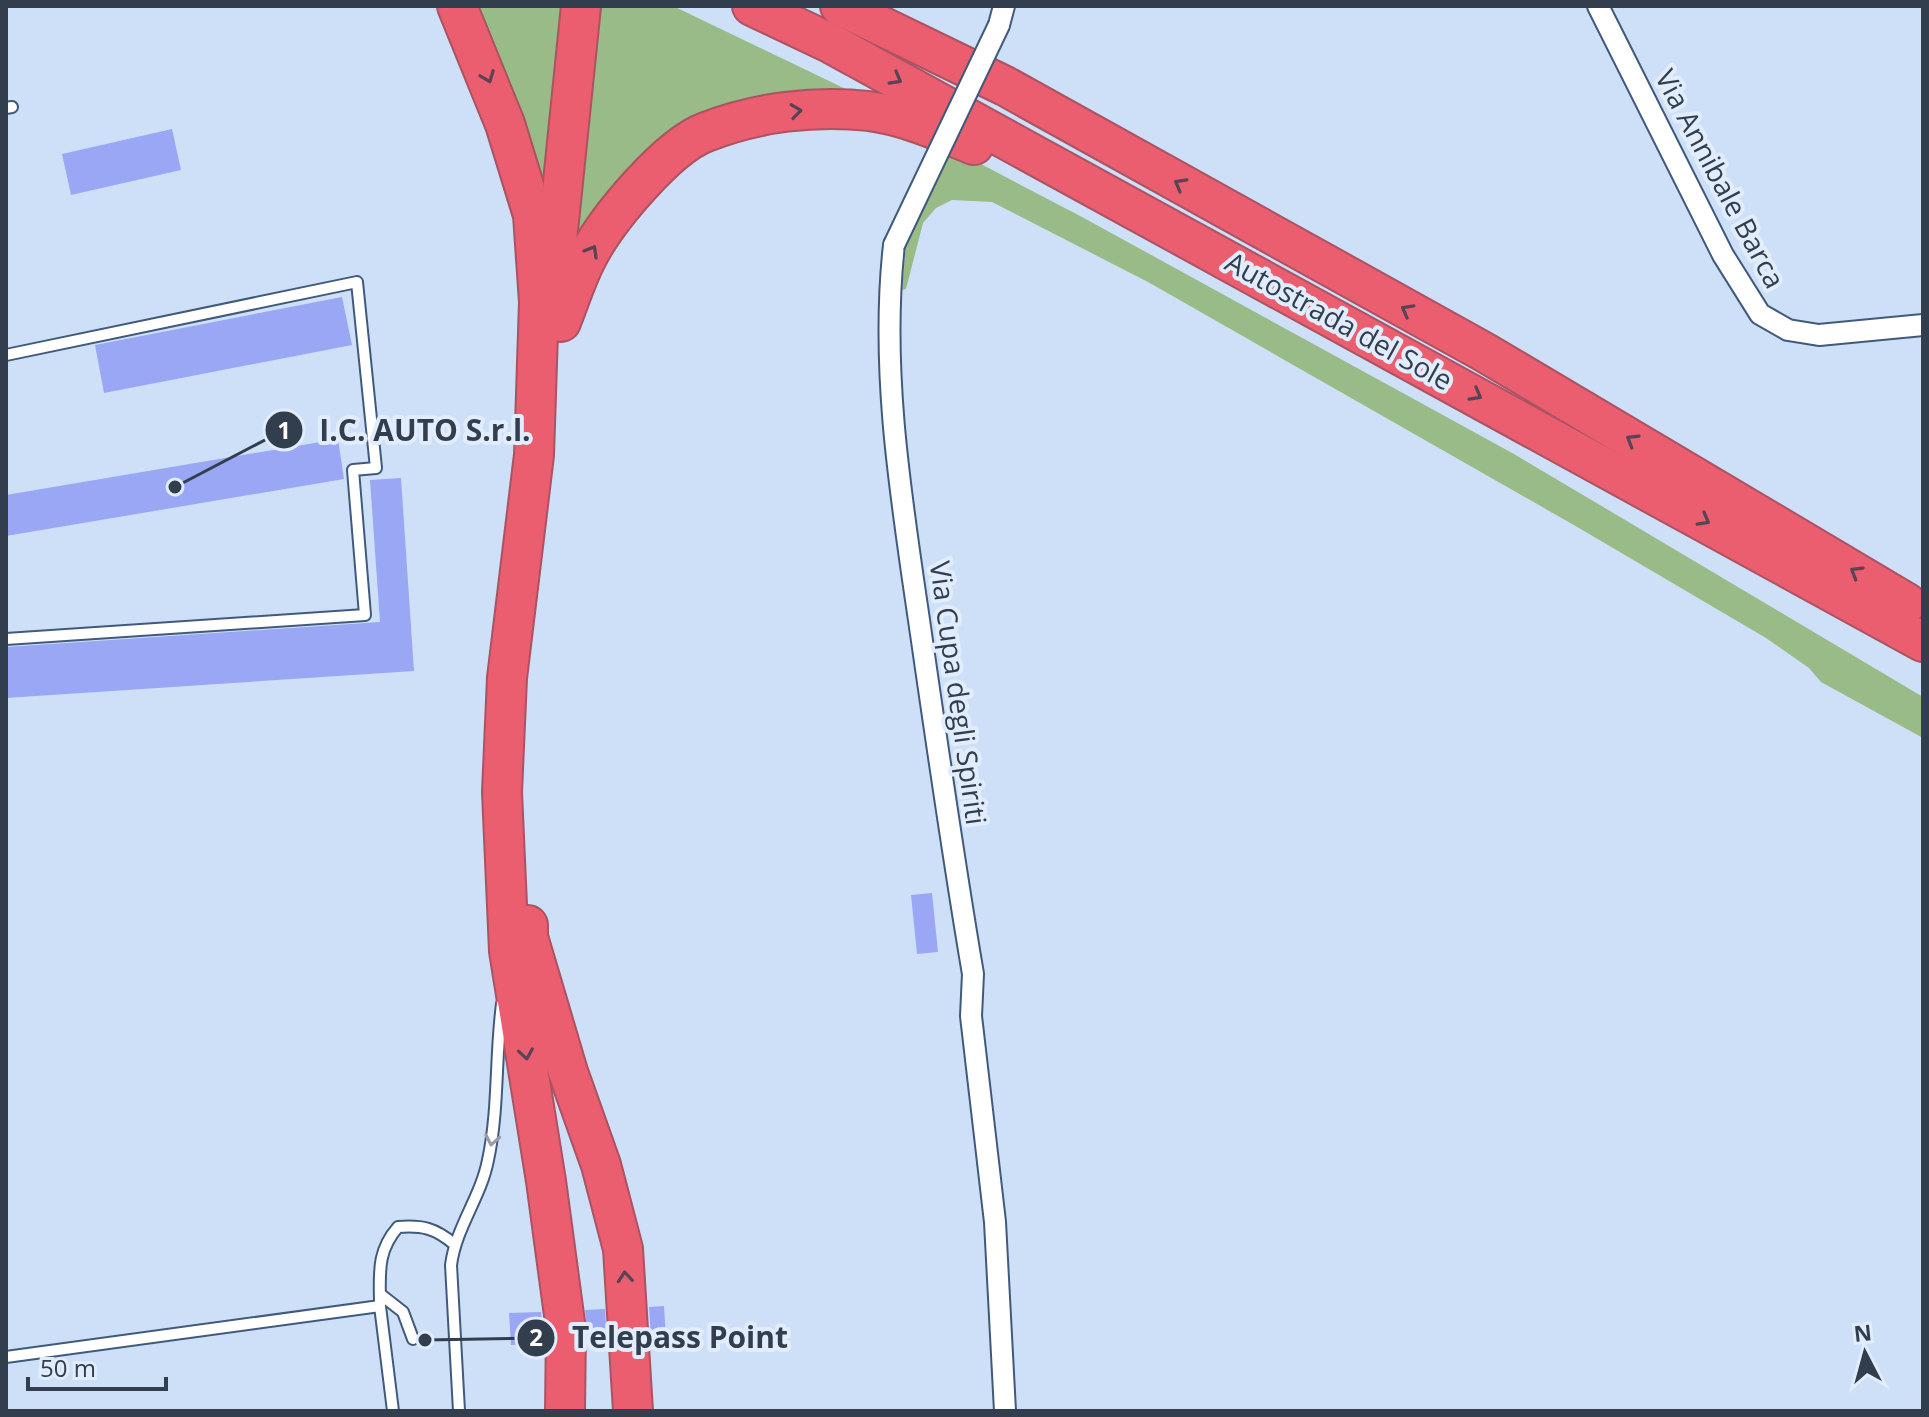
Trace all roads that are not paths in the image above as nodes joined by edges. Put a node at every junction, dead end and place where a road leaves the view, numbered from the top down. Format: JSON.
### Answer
{"nodes":[{"id":1,"x":457,"y":6,"type":"edge"},
{"id":2,"x":581,"y":6,"type":"edge"},
{"id":3,"x":752,"y":6,"type":"edge"},
{"id":4,"x":840,"y":6,"type":"edge"},
{"id":5,"x":879,"y":6,"type":"edge"},
{"id":6,"x":1598,"y":6,"type":"edge"},
{"id":7,"x":1002,"y":15,"type":"edge"},
{"id":8,"x":1005,"y":86,"type":"junction"},
{"id":9,"x":1137,"y":211,"type":"junction"},
{"id":10,"x":556,"y":256,"type":"junction"},
{"id":11,"x":561,"y":322,"type":"junction"},
{"id":12,"x":1923,"y":325,"type":"edge"},
{"id":13,"x":6,"y":355,"type":"edge"},
{"id":14,"x":536,"y":386,"type":"junction"},
{"id":15,"x":1923,"y":612,"type":"edge"},
{"id":16,"x":6,"y":639,"type":"edge"},
{"id":17,"x":1923,"y":642,"type":"edge"},
{"id":18,"x":509,"y":951,"type":"junction"},
{"id":19,"x":454,"y":1244,"type":"junction"},
{"id":20,"x":380,"y":1300,"type":"junction"},
{"id":21,"x":413,"y":1339,"type":"dead end"},
{"id":22,"x":6,"y":1357,"type":"edge"},
{"id":23,"x":393,"y":1411,"type":"edge"},
{"id":24,"x":459,"y":1411,"type":"edge"},
{"id":25,"x":565,"y":1411,"type":"edge"},
{"id":26,"x":633,"y":1411,"type":"edge"},
{"id":27,"x":1005,"y":1411,"type":"edge"}],
"edges":[{"from":1,"to":14,"type":"highway","one_way":true},
{"from":2,"to":10,"type":"highway"},
{"from":3,"to":9,"type":"highway","name":"Autostrada del Sole","one_way":true},
{"from":4,"to":8,"type":"highway","name":"Autostrada del Sole"},
{"from":5,"to":8,"type":"highway"},
{"from":6,"to":12,"type":"street","name":"Via Annibale Barca"},
{"from":7,"to":27,"type":"street","name":"Via Cupa degli Spiriti","bridge":true},
{"from":15,"to":8,"type":"highway","name":"Autostrada del Sole","one_way":true},
{"from":11,"to":9,"type":"highway","one_way":true},
{"from":9,"to":17,"type":"highway","name":"Autostrada del Sole","one_way":true},
{"from":10,"to":11,"type":"highway"},
{"from":10,"to":14,"type":"highway"},
{"from":26,"to":11,"type":"highway","one_way":true},
{"from":13,"to":16,"type":"lane"},
{"from":14,"to":18,"type":"highway"},
{"from":18,"to":19,"type":"lane","one_way":true},
{"from":18,"to":25,"type":"highway","one_way":true},
{"from":19,"to":20,"type":"lane"},
{"from":19,"to":24,"type":"lane"},
{"from":20,"to":21,"type":"lane"},
{"from":20,"to":22,"type":"lane"},
{"from":20,"to":23,"type":"lane"}]}
